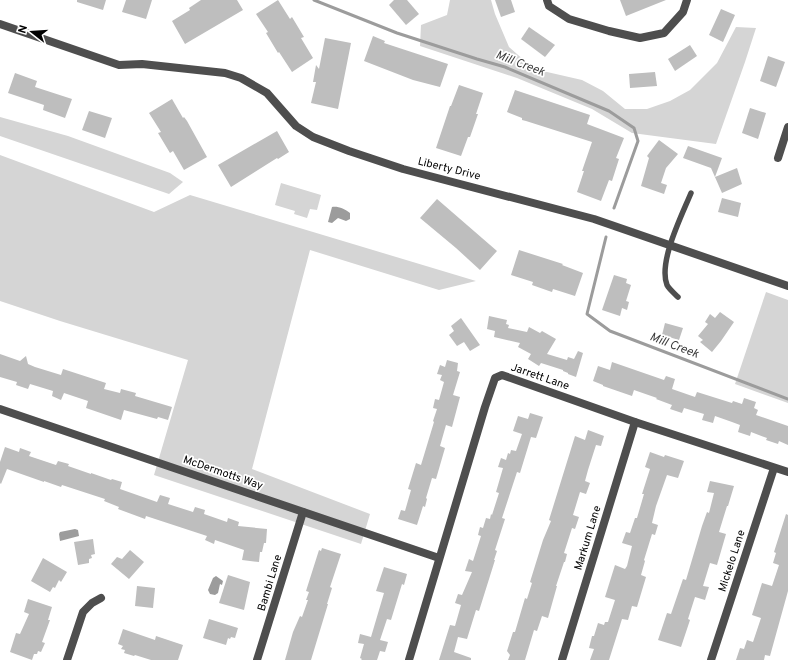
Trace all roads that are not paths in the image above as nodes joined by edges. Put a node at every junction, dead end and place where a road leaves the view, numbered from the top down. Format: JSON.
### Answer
{"nodes":[{"id":1,"x":547,"y":0,"type":"edge"},
{"id":2,"x":687,"y":0,"type":"edge"},
{"id":3,"x":0,"y":24,"type":"edge"},
{"id":4,"x":788,"y":127,"type":"edge"},
{"id":5,"x":778,"y":158,"type":"dead end"},
{"id":6,"x":691,"y":193,"type":"dead end"},
{"id":7,"x":670,"y":245,"type":"junction"},
{"id":8,"x":788,"y":286,"type":"edge"},
{"id":9,"x":678,"y":297,"type":"dead end"},
{"id":10,"x":0,"y":409,"type":"edge"},
{"id":11,"x":634,"y":422,"type":"junction"},
{"id":12,"x":774,"y":468,"type":"junction"},
{"id":13,"x":788,"y":472,"type":"edge"},
{"id":14,"x":303,"y":512,"type":"junction"},
{"id":15,"x":439,"y":558,"type":"junction"},
{"id":16,"x":101,"y":598,"type":"dead end"},
{"id":17,"x":66,"y":660,"type":"edge"},
{"id":18,"x":258,"y":660,"type":"edge"},
{"id":19,"x":409,"y":660,"type":"edge"},
{"id":20,"x":562,"y":660,"type":"edge"},
{"id":21,"x":711,"y":660,"type":"edge"}],
"edges":[{"from":1,"to":2,"type":"street"},
{"from":3,"to":7,"type":"street","name":"Liberty Drive"},
{"from":4,"to":5,"type":"street"},
{"from":6,"to":7,"type":"lane"},
{"from":7,"to":8,"type":"street","name":"Liberty Drive"},
{"from":7,"to":9,"type":"lane"},
{"from":10,"to":14,"type":"street","name":"McDermotts Way"},
{"from":11,"to":12,"type":"street","name":"Jarrett Lane"},
{"from":11,"to":15,"type":"street","name":"Jarrett Lane"},
{"from":11,"to":20,"type":"street","name":"Markum Lane"},
{"from":12,"to":13,"type":"street","name":"Jarrett Lane"},
{"from":12,"to":21,"type":"street","name":"Mickelo Lane"},
{"from":14,"to":15,"type":"street","name":"McDermotts Way"},
{"from":14,"to":18,"type":"street","name":"Bambi Lane"},
{"from":15,"to":19,"type":"street","name":"Jarrett Lane"},
{"from":16,"to":17,"type":"street"}]}
